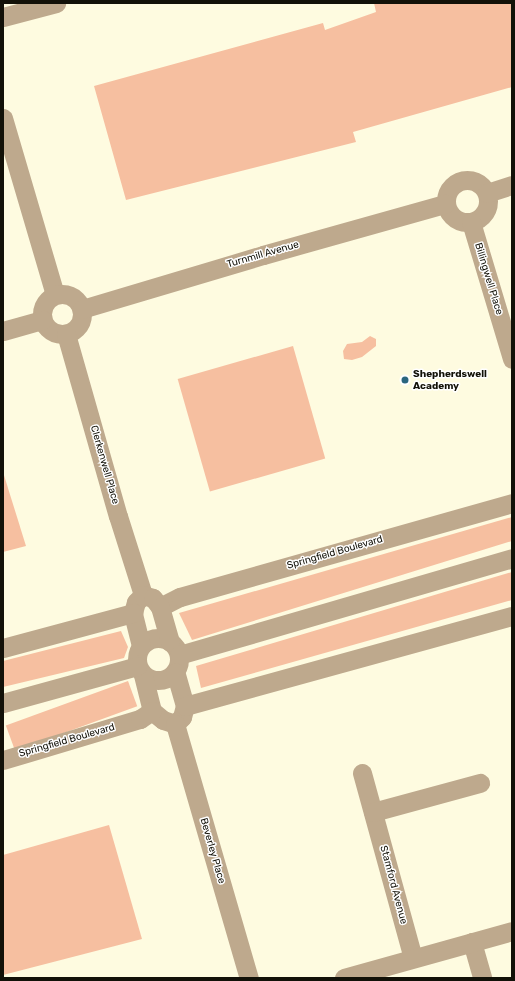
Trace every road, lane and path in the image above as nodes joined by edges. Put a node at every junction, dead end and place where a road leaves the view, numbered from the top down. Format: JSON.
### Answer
{"nodes":[{"id":1,"x":56,"y":3,"type":"edge"},
{"id":2,"x":3,"y":17,"type":"edge"},
{"id":3,"x":3,"y":118,"type":"edge"},
{"id":4,"x":512,"y":186,"type":"edge"},
{"id":5,"x":487,"y":193,"type":"junction"},
{"id":6,"x":445,"y":204,"type":"junction"},
{"id":7,"x":471,"y":222,"type":"junction"},
{"id":8,"x":55,"y":295,"type":"junction"},
{"id":9,"x":82,"y":309,"type":"junction"},
{"id":10,"x":42,"y":320,"type":"junction"},
{"id":11,"x":3,"y":331,"type":"edge"},
{"id":12,"x":66,"y":334,"type":"junction"},
{"id":13,"x":512,"y":359,"type":"edge"},
{"id":14,"x":512,"y":503,"type":"edge"},
{"id":15,"x":512,"y":558,"type":"edge"},
{"id":16,"x":143,"y":595,"type":"junction"},
{"id":17,"x":160,"y":607,"type":"junction"},
{"id":18,"x":133,"y":613,"type":"junction"},
{"id":19,"x":512,"y":616,"type":"edge"},
{"id":20,"x":141,"y":646,"type":"junction"},
{"id":21,"x":3,"y":648,"type":"edge"},
{"id":22,"x":175,"y":656,"type":"junction"},
{"id":23,"x":140,"y":671,"type":"junction"},
{"id":24,"x":3,"y":702,"type":"edge"},
{"id":25,"x":185,"y":706,"type":"junction"},
{"id":26,"x":152,"y":711,"type":"junction"},
{"id":27,"x":174,"y":724,"type":"junction"},
{"id":28,"x":3,"y":760,"type":"edge"},
{"id":29,"x":362,"y":774,"type":"dead end"},
{"id":30,"x":480,"y":783,"type":"dead end"},
{"id":31,"x":373,"y":812,"type":"junction"},
{"id":32,"x":512,"y":931,"type":"edge"},
{"id":33,"x":472,"y":942,"type":"junction"},
{"id":34,"x":413,"y":958,"type":"junction"},
{"id":35,"x":249,"y":978,"type":"edge"},
{"id":36,"x":344,"y":978,"type":"edge"},
{"id":37,"x":482,"y":978,"type":"edge"}],
"edges":[{"from":1,"to":2,"type":"street"},
{"from":3,"to":8,"type":"street"},
{"from":4,"to":5,"type":"street"},
{"from":5,"to":6,"type":"street"},
{"from":5,"to":7,"type":"street"},
{"from":6,"to":7,"type":"street"},
{"from":6,"to":9,"type":"street","name":"Turnmill Avenue"},
{"from":7,"to":13,"type":"street","name":"Billingwell Place"},
{"from":8,"to":9,"type":"street"},
{"from":8,"to":10,"type":"street"},
{"from":9,"to":12,"type":"street"},
{"from":10,"to":11,"type":"street"},
{"from":10,"to":12,"type":"street"},
{"from":12,"to":16,"type":"street","name":"Clerkenwell Place"},
{"from":14,"to":17,"type":"street","name":"Springfield Boulevard"},
{"from":15,"to":22,"type":"street"},
{"from":16,"to":17,"type":"street"},
{"from":16,"to":18,"type":"street"},
{"from":17,"to":22,"type":"street"},
{"from":18,"to":20,"type":"street"},
{"from":18,"to":21,"type":"street"},
{"from":19,"to":25,"type":"street"},
{"from":20,"to":22,"type":"street"},
{"from":20,"to":23,"type":"street"},
{"from":22,"to":23,"type":"street"},
{"from":22,"to":25,"type":"street"},
{"from":23,"to":24,"type":"street"},
{"from":23,"to":26,"type":"street"},
{"from":25,"to":27,"type":"street"},
{"from":26,"to":27,"type":"street"},
{"from":26,"to":28,"type":"street","name":"Springfield Boulevard"},
{"from":27,"to":35,"type":"street","name":"Beverley Place"},
{"from":29,"to":31,"type":"street","name":"Stamford Avenue"},
{"from":30,"to":31,"type":"street"},
{"from":31,"to":34,"type":"street","name":"Stamford Avenue"},
{"from":32,"to":33,"type":"street"},
{"from":33,"to":34,"type":"street"},
{"from":33,"to":37,"type":"street"},
{"from":34,"to":36,"type":"street"}]}
